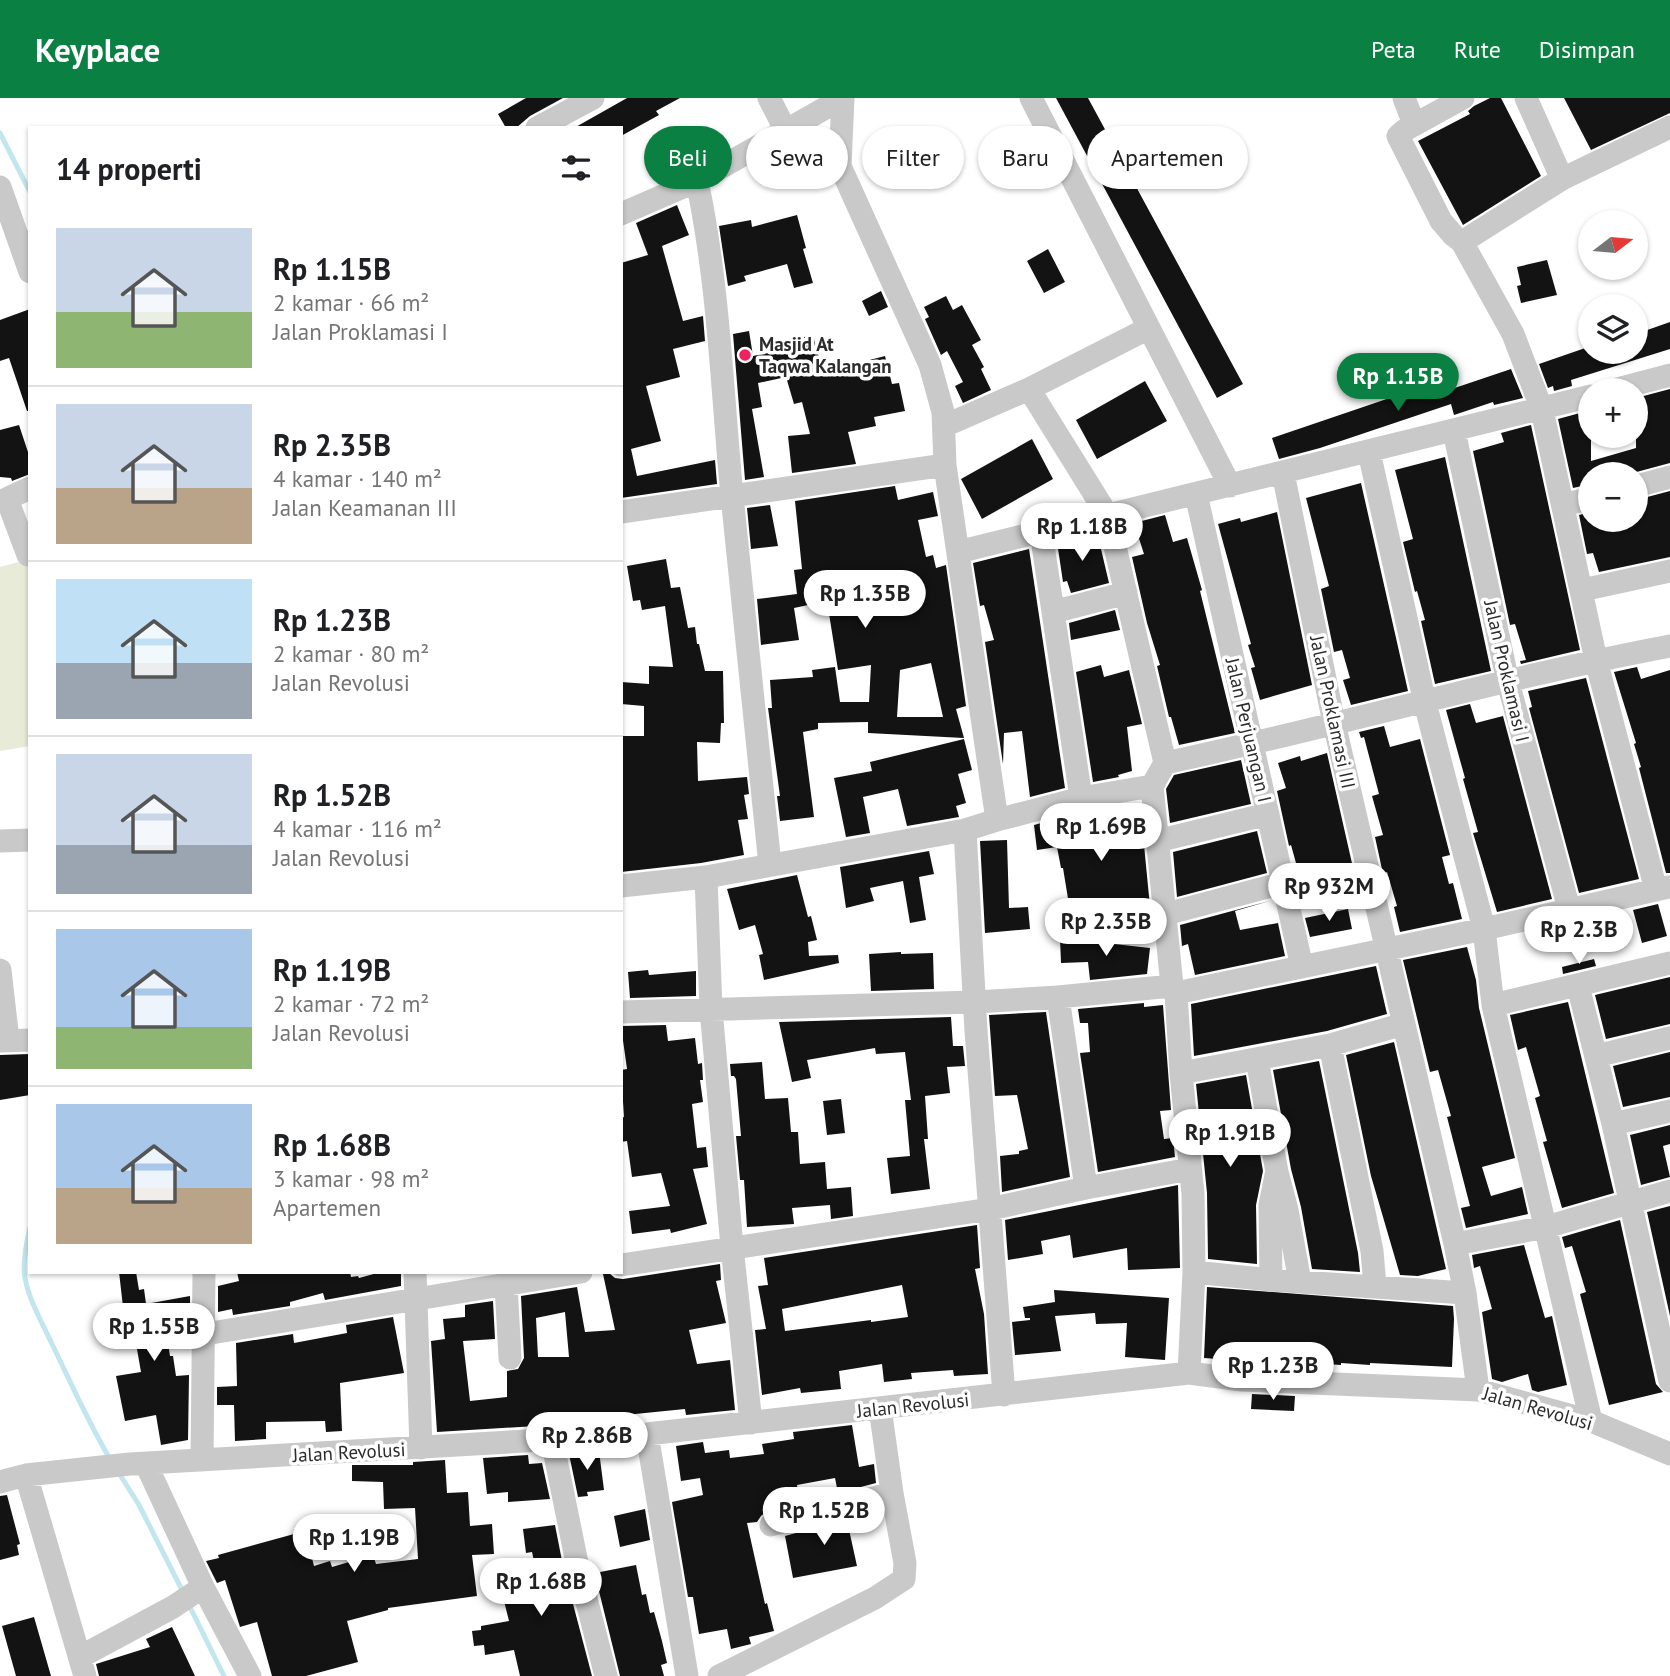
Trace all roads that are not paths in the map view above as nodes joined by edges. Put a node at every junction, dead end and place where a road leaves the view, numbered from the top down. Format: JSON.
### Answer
{"nodes":[{"id":1,"x":593,"y":98,"type":"edge"},
{"id":2,"x":769,"y":98,"type":"edge"},
{"id":3,"x":842,"y":98,"type":"edge"},
{"id":4,"x":1031,"y":98,"type":"edge"},
{"id":5,"x":1404,"y":98,"type":"edge"},
{"id":6,"x":1463,"y":98,"type":"edge"},
{"id":7,"x":1526,"y":98,"type":"edge"},
{"id":8,"x":1415,"y":124,"type":"junction"},
{"id":9,"x":541,"y":126,"type":"edge"},
{"id":10,"x":783,"y":126,"type":"edge"},
{"id":11,"x":794,"y":126,"type":"edge"},
{"id":12,"x":841,"y":126,"type":"edge"},
{"id":13,"x":1670,"y":127,"type":"edge"},
{"id":14,"x":1562,"y":179,"type":"junction"},
{"id":15,"x":848,"y":184,"type":"edge"},
{"id":16,"x":0,"y":187,"type":"edge"},
{"id":17,"x":679,"y":189,"type":"edge"},
{"id":18,"x":699,"y":189,"type":"edge"},
{"id":19,"x":623,"y":213,"type":"edge"},
{"id":20,"x":1462,"y":242,"type":"junction"},
{"id":21,"x":28,"y":266,"type":"edge"},
{"id":22,"x":1149,"y":328,"type":"junction"},
{"id":23,"x":1670,"y":375,"type":"edge"},
{"id":24,"x":1648,"y":381,"type":"edge"},
{"id":25,"x":1029,"y":389,"type":"junction"},
{"id":26,"x":1578,"y":400,"type":"edge"},
{"id":27,"x":1542,"y":410,"type":"junction"},
{"id":28,"x":944,"y":426,"type":"junction"},
{"id":29,"x":1454,"y":431,"type":"junction"},
{"id":30,"x":1368,"y":452,"type":"junction"},
{"id":31,"x":945,"y":465,"type":"junction"},
{"id":32,"x":1283,"y":473,"type":"junction"},
{"id":33,"x":1670,"y":477,"type":"edge"},
{"id":34,"x":1648,"y":483,"type":"edge"},
{"id":35,"x":1230,"y":486,"type":"junction"},
{"id":36,"x":28,"y":489,"type":"edge"},
{"id":37,"x":1196,"y":494,"type":"junction"},
{"id":38,"x":732,"y":496,"type":"junction"},
{"id":39,"x":4,"y":500,"type":"edge"},
{"id":40,"x":1578,"y":501,"type":"edge"},
{"id":41,"x":1563,"y":505,"type":"junction"},
{"id":42,"x":623,"y":512,"type":"edge"},
{"id":43,"x":1108,"y":516,"type":"junction"},
{"id":44,"x":1041,"y":532,"type":"junction"},
{"id":45,"x":958,"y":552,"type":"junction"},
{"id":46,"x":28,"y":555,"type":"edge"},
{"id":47,"x":1670,"y":571,"type":"edge"},
{"id":48,"x":1582,"y":590,"type":"junction"},
{"id":49,"x":1126,"y":593,"type":"junction"},
{"id":50,"x":1053,"y":612,"type":"junction"},
{"id":51,"x":1670,"y":646,"type":"edge"},
{"id":52,"x":1597,"y":660,"type":"junction"},
{"id":53,"x":1508,"y":682,"type":"junction"},
{"id":54,"x":1425,"y":703,"type":"junction"},
{"id":55,"x":1335,"y":723,"type":"junction"},
{"id":56,"x":1252,"y":745,"type":"junction"},
{"id":57,"x":1165,"y":763,"type":"junction"},
{"id":58,"x":1152,"y":786,"type":"junction"},
{"id":59,"x":1081,"y":797,"type":"junction"},
{"id":60,"x":1268,"y":814,"type":"junction"},
{"id":61,"x":997,"y":820,"type":"junction"},
{"id":62,"x":965,"y":830,"type":"junction"},
{"id":63,"x":28,"y":839,"type":"edge"},
{"id":64,"x":0,"y":841,"type":"edge"},
{"id":65,"x":1157,"y":841,"type":"junction"},
{"id":66,"x":770,"y":865,"type":"junction"},
{"id":67,"x":706,"y":877,"type":"junction"},
{"id":68,"x":1283,"y":883,"type":"junction"},
{"id":69,"x":623,"y":886,"type":"edge"},
{"id":70,"x":1663,"y":888,"type":"edge"},
{"id":71,"x":1569,"y":909,"type":"junction"},
{"id":72,"x":1166,"y":914,"type":"junction"},
{"id":73,"x":1484,"y":929,"type":"junction"},
{"id":74,"x":1389,"y":949,"type":"junction"},
{"id":75,"x":1670,"y":963,"type":"edge"},
{"id":76,"x":1301,"y":967,"type":"junction"},
{"id":77,"x":0,"y":970,"type":"edge"},
{"id":78,"x":1578,"y":986,"type":"junction"},
{"id":79,"x":1174,"y":990,"type":"junction"},
{"id":80,"x":1058,"y":997,"type":"junction"},
{"id":81,"x":975,"y":1002,"type":"junction"},
{"id":82,"x":1493,"y":1006,"type":"junction"},
{"id":83,"x":710,"y":1009,"type":"junction"},
{"id":84,"x":623,"y":1012,"type":"edge"},
{"id":85,"x":1404,"y":1024,"type":"junction"},
{"id":86,"x":1670,"y":1038,"type":"edge"},
{"id":87,"x":13,"y":1040,"type":"edge"},
{"id":88,"x":1330,"y":1045,"type":"junction"},
{"id":89,"x":1596,"y":1056,"type":"junction"},
{"id":90,"x":1257,"y":1059,"type":"junction"},
{"id":91,"x":1181,"y":1073,"type":"junction"},
{"id":92,"x":1670,"y":1111,"type":"edge"},
{"id":93,"x":1613,"y":1124,"type":"junction"},
{"id":94,"x":1190,"y":1169,"type":"junction"},
{"id":95,"x":1277,"y":1172,"type":"junction"},
{"id":96,"x":1086,"y":1188,"type":"junction"},
{"id":97,"x":1670,"y":1191,"type":"edge"},
{"id":98,"x":1629,"y":1201,"type":"junction"},
{"id":99,"x":990,"y":1209,"type":"junction"},
{"id":100,"x":1546,"y":1227,"type":"junction"},
{"id":101,"x":1455,"y":1244,"type":"junction"},
{"id":102,"x":732,"y":1247,"type":"junction"},
{"id":103,"x":623,"y":1263,"type":"edge"},
{"id":104,"x":1194,"y":1272,"type":"junction"},
{"id":105,"x":204,"y":1274,"type":"edge"},
{"id":106,"x":415,"y":1274,"type":"edge"},
{"id":107,"x":564,"y":1274,"type":"edge"},
{"id":108,"x":511,"y":1280,"type":"edge"},
{"id":109,"x":1271,"y":1280,"type":"junction"},
{"id":110,"x":1300,"y":1282,"type":"junction"},
{"id":111,"x":1375,"y":1286,"type":"junction"},
{"id":112,"x":1465,"y":1293,"type":"junction"},
{"id":113,"x":416,"y":1298,"type":"junction"},
{"id":114,"x":205,"y":1334,"type":"junction"},
{"id":115,"x":510,"y":1358,"type":"dead end"},
{"id":116,"x":1189,"y":1373,"type":"junction"},
{"id":117,"x":1670,"y":1381,"type":"edge"},
{"id":118,"x":1478,"y":1390,"type":"junction"},
{"id":119,"x":1004,"y":1395,"type":"junction"},
{"id":120,"x":880,"y":1408,"type":"junction"},
{"id":121,"x":1591,"y":1421,"type":"junction"},
{"id":122,"x":751,"y":1423,"type":"junction"},
{"id":123,"x":647,"y":1434,"type":"junction"},
{"id":124,"x":552,"y":1440,"type":"junction"},
{"id":125,"x":421,"y":1448,"type":"junction"},
{"id":126,"x":1670,"y":1454,"type":"edge"},
{"id":127,"x":202,"y":1460,"type":"junction"},
{"id":128,"x":138,"y":1464,"type":"junction"},
{"id":129,"x":26,"y":1475,"type":"junction"},
{"id":130,"x":0,"y":1482,"type":"edge"},
{"id":131,"x":892,"y":1493,"type":"junction"},
{"id":132,"x":771,"y":1525,"type":"dead end"},
{"id":133,"x":199,"y":1590,"type":"junction"},
{"id":134,"x":82,"y":1667,"type":"edge"},
{"id":135,"x":250,"y":1676,"type":"edge"},
{"id":136,"x":607,"y":1676,"type":"edge"},
{"id":137,"x":687,"y":1676,"type":"edge"},
{"id":138,"x":719,"y":1676,"type":"edge"}],
"edges":[{"from":1,"to":9,"type":"street"},
{"from":2,"to":10,"type":"street"},
{"from":3,"to":11,"type":"street"},
{"from":3,"to":12,"type":"street"},
{"from":4,"to":22,"type":"street"},
{"from":5,"to":8,"type":"street"},
{"from":6,"to":8,"type":"street"},
{"from":7,"to":14,"type":"street"},
{"from":8,"to":20,"type":"street"},
{"from":13,"to":14,"type":"street"},
{"from":14,"to":20,"type":"street"},
{"from":15,"to":28,"type":"street"},
{"from":16,"to":21,"type":"street"},
{"from":17,"to":19,"type":"street"},
{"from":18,"to":38,"type":"street"},
{"from":20,"to":27,"type":"street"},
{"from":22,"to":25,"type":"street"},
{"from":22,"to":35,"type":"street"},
{"from":23,"to":24,"type":"street"},
{"from":25,"to":28,"type":"street"},
{"from":25,"to":43,"type":"street"},
{"from":26,"to":27,"type":"street"},
{"from":27,"to":29,"type":"street"},
{"from":27,"to":41,"type":"street"},
{"from":28,"to":31,"type":"street"},
{"from":29,"to":30,"type":"street"},
{"from":29,"to":53,"type":"street","name":"Jalan Proklamasi I"},
{"from":30,"to":32,"type":"street"},
{"from":30,"to":54,"type":"street"},
{"from":31,"to":38,"type":"street"},
{"from":31,"to":45,"type":"street"},
{"from":32,"to":35,"type":"street"},
{"from":32,"to":55,"type":"street","name":"Jalan Proklamasi III"},
{"from":33,"to":34,"type":"street"},
{"from":35,"to":37,"type":"street"},
{"from":36,"to":39,"type":"street"},
{"from":37,"to":43,"type":"street"},
{"from":37,"to":56,"type":"street","name":"Jalan Perjuangan I"},
{"from":38,"to":42,"type":"street"},
{"from":38,"to":66,"type":"street"},
{"from":39,"to":46,"type":"street"},
{"from":40,"to":41,"type":"street"},
{"from":41,"to":48,"type":"street"},
{"from":43,"to":44,"type":"street"},
{"from":43,"to":49,"type":"street"},
{"from":44,"to":45,"type":"street"},
{"from":44,"to":50,"type":"street"},
{"from":45,"to":61,"type":"street"},
{"from":47,"to":48,"type":"street"},
{"from":48,"to":52,"type":"street"},
{"from":49,"to":50,"type":"street"},
{"from":49,"to":57,"type":"street"},
{"from":50,"to":59,"type":"street"},
{"from":51,"to":52,"type":"street"},
{"from":52,"to":53,"type":"street"},
{"from":52,"to":70,"type":"street"},
{"from":53,"to":54,"type":"street"},
{"from":53,"to":71,"type":"street","name":"Jalan Proklamasi I"},
{"from":54,"to":55,"type":"street"},
{"from":54,"to":73,"type":"street"},
{"from":55,"to":56,"type":"street"},
{"from":55,"to":74,"type":"street","name":"Jalan Proklamasi III"},
{"from":56,"to":57,"type":"street"},
{"from":56,"to":60,"type":"street","name":"Jalan Perjuangan I"},
{"from":57,"to":58,"type":"street"},
{"from":58,"to":59,"type":"street"},
{"from":58,"to":65,"type":"street"},
{"from":59,"to":61,"type":"street"},
{"from":60,"to":65,"type":"street"},
{"from":60,"to":68,"type":"street","name":"Jalan Perjuangan I"},
{"from":61,"to":62,"type":"street"},
{"from":62,"to":66,"type":"street"},
{"from":62,"to":81,"type":"street"},
{"from":63,"to":64,"type":"street"},
{"from":65,"to":72,"type":"street"},
{"from":66,"to":67,"type":"street"},
{"from":67,"to":69,"type":"street"},
{"from":67,"to":83,"type":"street"},
{"from":68,"to":72,"type":"street"},
{"from":68,"to":76,"type":"street","name":"Jalan Perjuangan I"},
{"from":70,"to":71,"type":"street"},
{"from":71,"to":73,"type":"street"},
{"from":72,"to":79,"type":"street"},
{"from":73,"to":74,"type":"street"},
{"from":73,"to":82,"type":"street"},
{"from":74,"to":76,"type":"street"},
{"from":74,"to":85,"type":"street","name":"Jalan Proklamasi III"},
{"from":75,"to":78,"type":"street"},
{"from":76,"to":79,"type":"street"},
{"from":77,"to":87,"type":"street"},
{"from":78,"to":82,"type":"street"},
{"from":78,"to":89,"type":"street"},
{"from":79,"to":80,"type":"street"},
{"from":79,"to":91,"type":"street"},
{"from":80,"to":81,"type":"street"},
{"from":80,"to":96,"type":"street"},
{"from":81,"to":83,"type":"street"},
{"from":81,"to":99,"type":"street"},
{"from":82,"to":100,"type":"street"},
{"from":83,"to":84,"type":"street"},
{"from":83,"to":102,"type":"street"},
{"from":85,"to":88,"type":"street"},
{"from":85,"to":101,"type":"street","name":"Jalan Proklamasi III"},
{"from":86,"to":89,"type":"street"},
{"from":88,"to":90,"type":"street"},
{"from":88,"to":111,"type":"street"},
{"from":89,"to":93,"type":"street"},
{"from":90,"to":91,"type":"street"},
{"from":90,"to":95,"type":"street"},
{"from":91,"to":94,"type":"street"},
{"from":92,"to":93,"type":"street"},
{"from":93,"to":98,"type":"street"},
{"from":94,"to":96,"type":"street"},
{"from":94,"to":104,"type":"street"},
{"from":95,"to":109,"type":"street"},
{"from":95,"to":110,"type":"street"},
{"from":96,"to":99,"type":"street"},
{"from":97,"to":98,"type":"street"},
{"from":98,"to":100,"type":"street"},
{"from":98,"to":117,"type":"street"},
{"from":99,"to":102,"type":"street"},
{"from":99,"to":119,"type":"street"},
{"from":100,"to":101,"type":"street"},
{"from":100,"to":121,"type":"street"},
{"from":101,"to":112,"type":"street","name":"Jalan Proklamasi III"},
{"from":102,"to":103,"type":"street"},
{"from":102,"to":122,"type":"street"},
{"from":104,"to":109,"type":"street"},
{"from":104,"to":116,"type":"street"},
{"from":105,"to":114,"type":"street"},
{"from":106,"to":113,"type":"street"},
{"from":107,"to":108,"type":"street"},
{"from":108,"to":113,"type":"street"},
{"from":108,"to":115,"type":"street"},
{"from":109,"to":110,"type":"street"},
{"from":110,"to":111,"type":"street"},
{"from":111,"to":112,"type":"street"},
{"from":112,"to":118,"type":"street","name":"Jalan Proklamasi III"},
{"from":113,"to":114,"type":"street"},
{"from":113,"to":125,"type":"street"},
{"from":114,"to":127,"type":"street"},
{"from":116,"to":118,"type":"street","name":"Jalan Revolusi"},
{"from":116,"to":119,"type":"street","name":"Jalan Revolusi"},
{"from":118,"to":121,"type":"street","name":"Jalan Revolusi"},
{"from":119,"to":120,"type":"street","name":"Jalan Revolusi"},
{"from":120,"to":122,"type":"street","name":"Jalan Revolusi"},
{"from":120,"to":131,"type":"street"},
{"from":121,"to":126,"type":"street","name":"Jalan Revolusi"},
{"from":122,"to":123,"type":"street","name":"Jalan Revolusi"},
{"from":123,"to":124,"type":"street","name":"Jalan Revolusi"},
{"from":123,"to":137,"type":"street"},
{"from":124,"to":125,"type":"street","name":"Jalan Revolusi"},
{"from":124,"to":136,"type":"street"},
{"from":125,"to":127,"type":"street","name":"Jalan Revolusi"},
{"from":127,"to":128,"type":"street","name":"Jalan Revolusi"},
{"from":128,"to":129,"type":"street","name":"Jalan Revolusi"},
{"from":128,"to":133,"type":"street"},
{"from":129,"to":130,"type":"street","name":"Jalan Revolusi"},
{"from":129,"to":134,"type":"street"},
{"from":131,"to":132,"type":"street"},
{"from":131,"to":138,"type":"street"},
{"from":133,"to":134,"type":"street"},
{"from":133,"to":135,"type":"street"}]}
